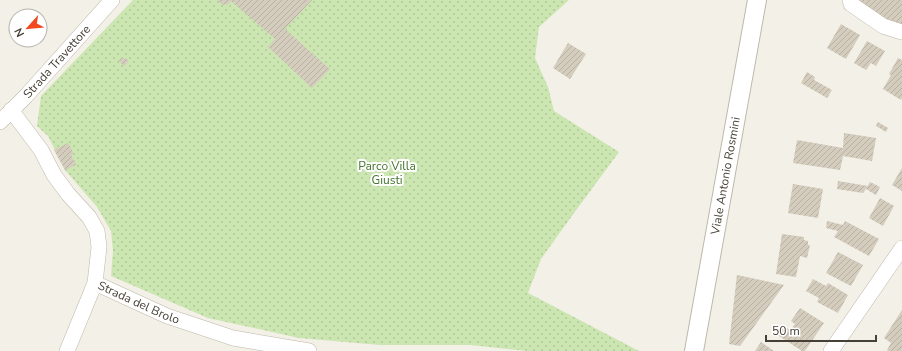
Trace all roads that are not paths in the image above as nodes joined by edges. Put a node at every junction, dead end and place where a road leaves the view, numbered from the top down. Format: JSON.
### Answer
{"nodes":[{"id":1,"x":112,"y":0,"type":"edge"},
{"id":2,"x":757,"y":0,"type":"edge"},
{"id":3,"x":851,"y":2,"type":"edge"},
{"id":4,"x":902,"y":32,"type":"edge"},
{"id":5,"x":11,"y":110,"type":"junction"},
{"id":6,"x":0,"y":122,"type":"edge"},
{"id":7,"x":902,"y":248,"type":"edge"},
{"id":8,"x":95,"y":283,"type":"junction"},
{"id":9,"x":67,"y":351,"type":"edge"},
{"id":10,"x":309,"y":351,"type":"edge"},
{"id":11,"x":694,"y":351,"type":"edge"},
{"id":12,"x":831,"y":351,"type":"edge"}],
"edges":[{"from":1,"to":5,"type":"street","name":"Strada Travettore"},
{"from":2,"to":11,"type":"street","name":"Viale Antonio Rosmini"},
{"from":3,"to":4,"type":"street"},
{"from":5,"to":6,"type":"street","name":"Strada Travettore"},
{"from":5,"to":8,"type":"street","name":"Strada del Brolo"},
{"from":7,"to":12,"type":"street"},
{"from":8,"to":9,"type":"street"},
{"from":8,"to":10,"type":"street","name":"Strada del Brolo"}]}
